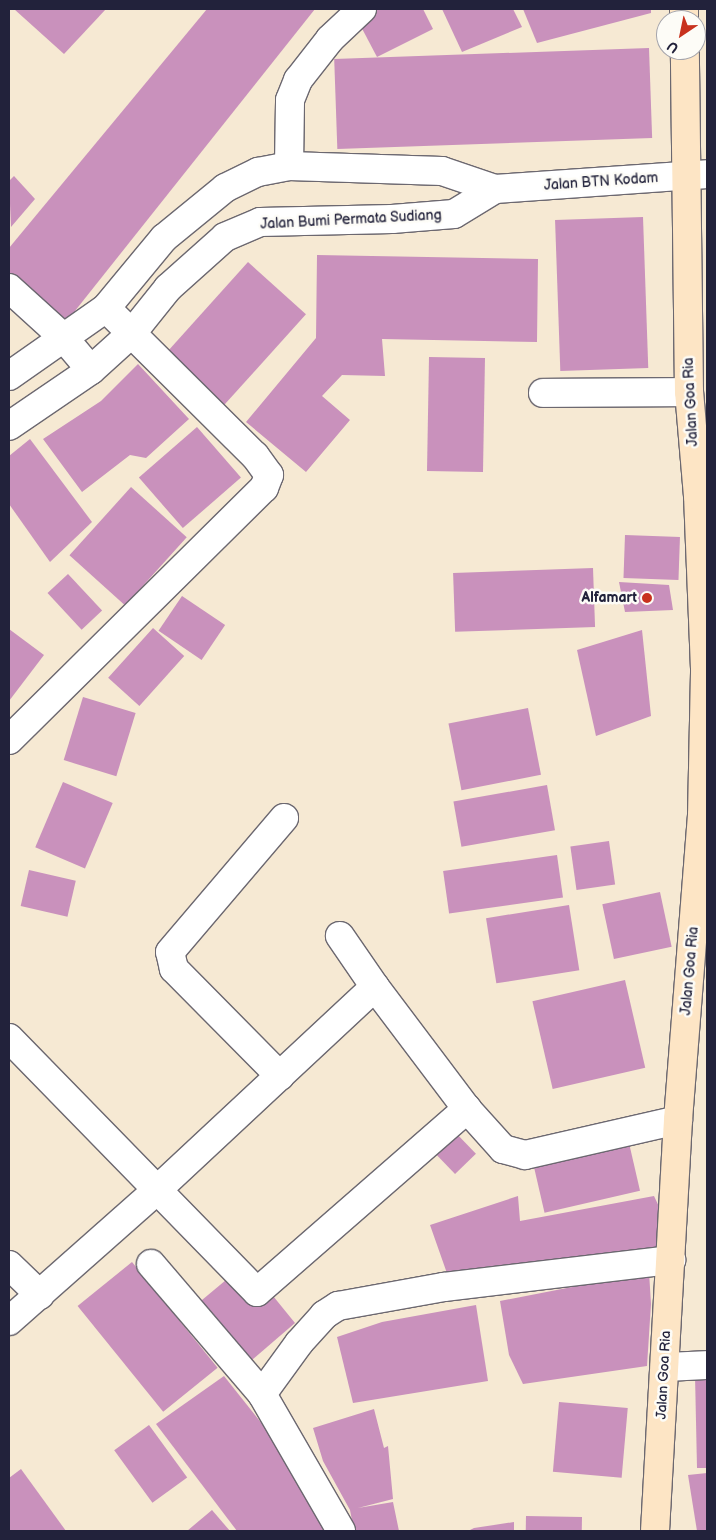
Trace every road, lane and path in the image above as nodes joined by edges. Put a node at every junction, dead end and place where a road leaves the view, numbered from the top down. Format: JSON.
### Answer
{"nodes":[{"id":1,"x":362,"y":9,"type":"edge"},
{"id":2,"x":686,"y":60,"type":"edge"},
{"id":3,"x":289,"y":166,"type":"junction"},
{"id":4,"x":698,"y":175,"type":"edge"},
{"id":5,"x":495,"y":189,"type":"junction"},
{"id":6,"x":9,"y":288,"type":"edge"},
{"id":7,"x":106,"y":308,"type":"junction"},
{"id":8,"x":132,"y":333,"type":"junction"},
{"id":9,"x":63,"y":337,"type":"junction"},
{"id":10,"x":91,"y":370,"type":"junction"},
{"id":11,"x":9,"y":376,"type":"edge"},
{"id":12,"x":9,"y":383,"type":"edge"},
{"id":13,"x":689,"y":392,"type":"junction"},
{"id":14,"x":543,"y":393,"type":"dead end"},
{"id":15,"x":31,"y":411,"type":"junction"},
{"id":16,"x":9,"y":426,"type":"edge"},
{"id":17,"x":9,"y":740,"type":"edge"},
{"id":18,"x":705,"y":816,"type":"edge"},
{"id":19,"x":284,"y":818,"type":"dead end"},
{"id":20,"x":340,"y":936,"type":"dead end"},
{"id":21,"x":375,"y":988,"type":"junction"},
{"id":22,"x":9,"y":1038,"type":"edge"},
{"id":23,"x":280,"y":1076,"type":"junction"},
{"id":24,"x":467,"y":1109,"type":"junction"},
{"id":25,"x":678,"y":1120,"type":"junction"},
{"id":26,"x":157,"y":1190,"type":"junction"},
{"id":27,"x":671,"y":1260,"type":"junction"},
{"id":28,"x":151,"y":1264,"type":"dead end"},
{"id":29,"x":9,"y":1265,"type":"edge"},
{"id":30,"x":40,"y":1295,"type":"junction"},
{"id":31,"x":9,"y":1321,"type":"edge"},
{"id":32,"x":707,"y":1365,"type":"edge"},
{"id":33,"x":665,"y":1367,"type":"junction"},
{"id":34,"x":262,"y":1394,"type":"junction"},
{"id":35,"x":341,"y":1531,"type":"edge"},
{"id":36,"x":655,"y":1531,"type":"edge"}],
"edges":[{"from":1,"to":3,"type":"street"},
{"from":2,"to":4,"type":"main road","name":"Jalan Goa Ria"},
{"from":3,"to":5,"type":"street"},
{"from":3,"to":7,"type":"street"},
{"from":4,"to":5,"type":"street","name":"Jalan BTN Kodam"},
{"from":4,"to":13,"type":"main road","name":"Jalan Goa Ria"},
{"from":5,"to":8,"type":"street","name":"Jalan Bumi Permata Sudiang"},
{"from":6,"to":9,"type":"street"},
{"from":7,"to":8,"type":"street"},
{"from":7,"to":9,"type":"street"},
{"from":8,"to":10,"type":"street","name":"Jalan Bumi Permata Sudiang"},
{"from":8,"to":17,"type":"street"},
{"from":9,"to":10,"type":"street"},
{"from":9,"to":11,"type":"street"},
{"from":10,"to":15,"type":"street","name":"Jalan Bumi Permata Sudiang"},
{"from":12,"to":15,"type":"street"},
{"from":13,"to":14,"type":"street"},
{"from":13,"to":18,"type":"main road","name":"Jalan Goa Ria"},
{"from":15,"to":16,"type":"street","name":"Jalan Bumi Permata Sudiang"},
{"from":18,"to":25,"type":"main road","name":"Jalan Goa Ria"},
{"from":19,"to":23,"type":"street"},
{"from":20,"to":21,"type":"street"},
{"from":21,"to":23,"type":"street"},
{"from":21,"to":24,"type":"street"},
{"from":22,"to":26,"type":"street"},
{"from":23,"to":26,"type":"street"},
{"from":24,"to":25,"type":"street"},
{"from":24,"to":26,"type":"street"},
{"from":25,"to":27,"type":"main road","name":"Jalan Goa Ria"},
{"from":26,"to":30,"type":"street"},
{"from":27,"to":33,"type":"main road","name":"Jalan Goa Ria"},
{"from":27,"to":34,"type":"street"},
{"from":28,"to":34,"type":"street"},
{"from":29,"to":30,"type":"street"},
{"from":30,"to":31,"type":"street"},
{"from":32,"to":33,"type":"street"},
{"from":33,"to":36,"type":"main road","name":"Jalan Goa Ria"},
{"from":34,"to":35,"type":"street"}]}
